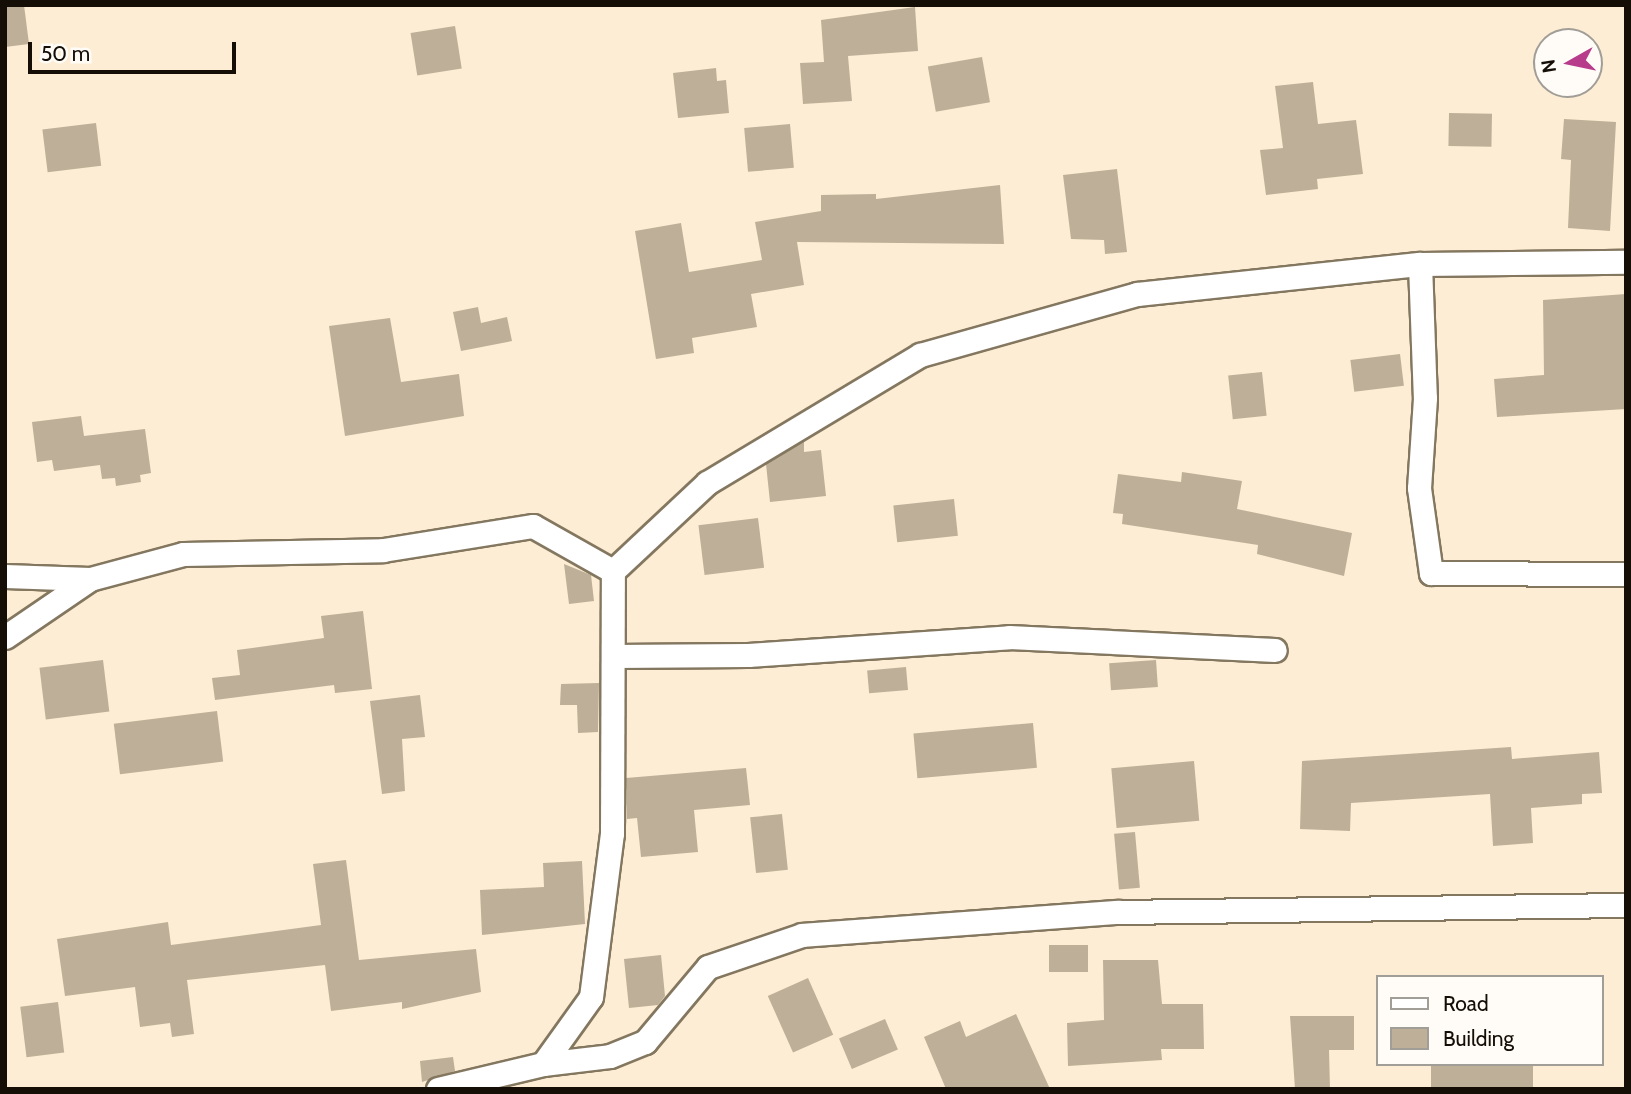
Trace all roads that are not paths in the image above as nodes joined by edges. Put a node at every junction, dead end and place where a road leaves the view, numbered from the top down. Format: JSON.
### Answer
{"nodes":[{"id":1,"x":1626,"y":262,"type":"edge"},
{"id":2,"x":1420,"y":264,"type":"junction"},
{"id":3,"x":613,"y":571,"type":"junction"},
{"id":4,"x":1626,"y":574,"type":"edge"},
{"id":5,"x":5,"y":576,"type":"edge"},
{"id":6,"x":90,"y":579,"type":"junction"},
{"id":7,"x":5,"y":637,"type":"edge"},
{"id":8,"x":1275,"y":650,"type":"dead end"},
{"id":9,"x":613,"y":656,"type":"junction"},
{"id":10,"x":1626,"y":905,"type":"edge"},
{"id":11,"x":543,"y":1064,"type":"junction"},
{"id":12,"x":438,"y":1089,"type":"edge"}],
"edges":[{"from":1,"to":2,"type":"street"},
{"from":2,"to":3,"type":"street"},
{"from":2,"to":4,"type":"street"},
{"from":3,"to":6,"type":"street"},
{"from":3,"to":9,"type":"street"},
{"from":5,"to":6,"type":"street"},
{"from":6,"to":7,"type":"street"},
{"from":8,"to":9,"type":"street"},
{"from":9,"to":11,"type":"street"},
{"from":10,"to":11,"type":"street"},
{"from":11,"to":12,"type":"street"}]}
